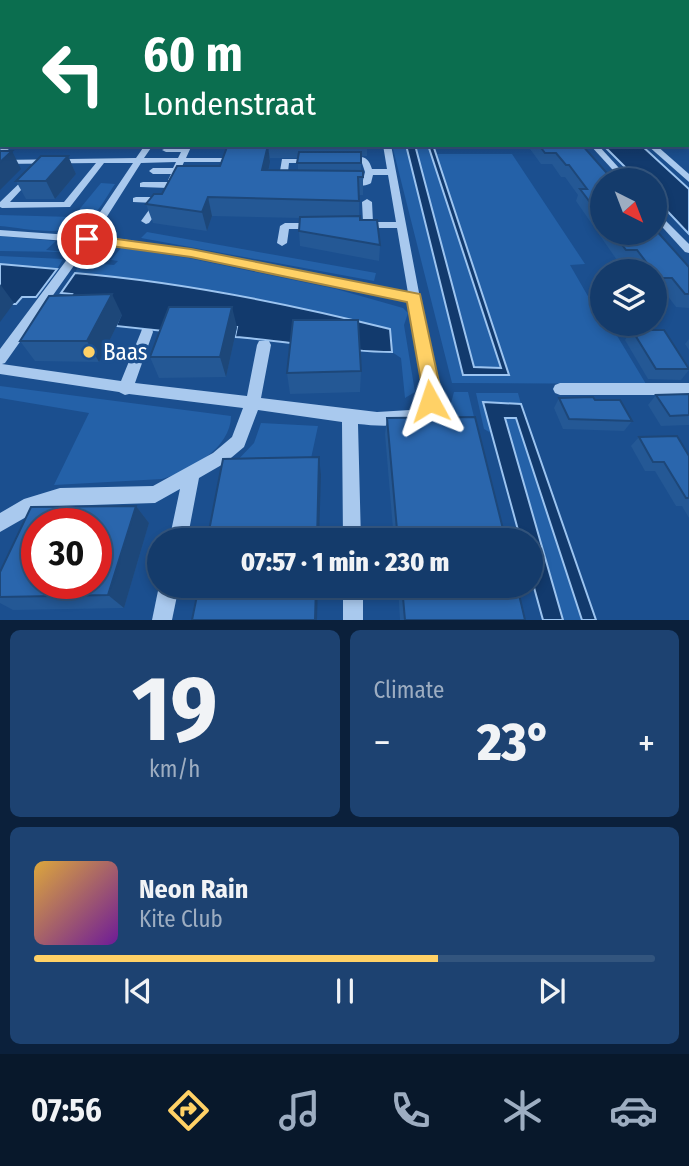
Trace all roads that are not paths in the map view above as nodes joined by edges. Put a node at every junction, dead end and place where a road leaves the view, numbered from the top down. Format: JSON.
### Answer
{"nodes":[{"id":1,"x":148,"y":147,"type":"edge"},
{"id":2,"x":387,"y":147,"type":"edge"},
{"id":3,"x":596,"y":147,"type":"edge"},
{"id":4,"x":653,"y":147,"type":"edge"},
{"id":5,"x":187,"y":148,"type":"edge"},
{"id":6,"x":166,"y":150,"type":"dead end"},
{"id":7,"x":139,"y":160,"type":"junction"},
{"id":8,"x":181,"y":160,"type":"junction"},
{"id":9,"x":252,"y":160,"type":"edge"},
{"id":10,"x":325,"y":161,"type":"edge"},
{"id":11,"x":338,"y":161,"type":"edge"},
{"id":12,"x":0,"y":162,"type":"edge"},
{"id":13,"x":44,"y":162,"type":"junction"},
{"id":14,"x":102,"y":162,"type":"junction"},
{"id":15,"x":614,"y":168,"type":"edge"},
{"id":16,"x":153,"y":171,"type":"dead end"},
{"id":17,"x":177,"y":171,"type":"junction"},
{"id":18,"x":369,"y":172,"type":"junction"},
{"id":19,"x":391,"y":172,"type":"junction"},
{"id":20,"x":689,"y":179,"type":"edge"},
{"id":21,"x":294,"y":183,"type":"edge"},
{"id":22,"x":343,"y":183,"type":"edge"},
{"id":23,"x":143,"y":185,"type":"dead end"},
{"id":24,"x":169,"y":185,"type":"junction"},
{"id":25,"x":136,"y":200,"type":"dead end"},
{"id":26,"x":161,"y":200,"type":"junction"},
{"id":27,"x":367,"y":202,"type":"dead end"},
{"id":28,"x":146,"y":221,"type":"dead end"},
{"id":29,"x":354,"y":225,"type":"edge"},
{"id":30,"x":368,"y":225,"type":"junction"},
{"id":31,"x":401,"y":225,"type":"junction"},
{"id":32,"x":327,"y":226,"type":"edge"},
{"id":33,"x":667,"y":226,"type":"edge"},
{"id":34,"x":0,"y":233,"type":"edge"},
{"id":35,"x":87,"y":239,"type":"junction"},
{"id":36,"x":282,"y":243,"type":"dead end"},
{"id":37,"x":689,"y":250,"type":"edge"},
{"id":38,"x":414,"y":298,"type":"junction"},
{"id":39,"x":147,"y":332,"type":"dead end"},
{"id":40,"x":264,"y":345,"type":"dead end"},
{"id":41,"x":0,"y":359,"type":"edge"},
{"id":42,"x":0,"y":369,"type":"edge"},
{"id":43,"x":125,"y":389,"type":"junction"},
{"id":44,"x":560,"y":389,"type":"dead end"},
{"id":45,"x":689,"y":389,"type":"edge"},
{"id":46,"x":253,"y":403,"type":"junction"},
{"id":47,"x":350,"y":416,"type":"junction"},
{"id":48,"x":192,"y":473,"type":"junction"},
{"id":49,"x":3,"y":525,"type":"edge"},
{"id":50,"x":181,"y":528,"type":"edge"},
{"id":51,"x":352,"y":528,"type":"edge"},
{"id":52,"x":167,"y":598,"type":"edge"},
{"id":53,"x":353,"y":598,"type":"edge"},
{"id":54,"x":162,"y":620,"type":"edge"},
{"id":55,"x":354,"y":620,"type":"edge"}],
"edges":[{"from":1,"to":7,"type":"street"},
{"from":2,"to":19,"type":"street"},
{"from":3,"to":15,"type":"street"},
{"from":4,"to":20,"type":"street"},
{"from":5,"to":6,"type":"street"},
{"from":5,"to":8,"type":"street"},
{"from":7,"to":8,"type":"street"},
{"from":7,"to":14,"type":"street"},
{"from":7,"to":35,"type":"street"},
{"from":8,"to":9,"type":"street"},
{"from":8,"to":17,"type":"street"},
{"from":10,"to":21,"type":"street"},
{"from":11,"to":18,"type":"street"},
{"from":12,"to":13,"type":"street"},
{"from":13,"to":14,"type":"street"},
{"from":13,"to":14,"type":"street"},
{"from":16,"to":17,"type":"street"},
{"from":17,"to":24,"type":"street"},
{"from":18,"to":19,"type":"street"},
{"from":18,"to":22,"type":"street"},
{"from":19,"to":31,"type":"street"},
{"from":23,"to":24,"type":"street"},
{"from":24,"to":26,"type":"street"},
{"from":25,"to":26,"type":"street"},
{"from":26,"to":28,"type":"street"},
{"from":27,"to":30,"type":"street"},
{"from":29,"to":30,"type":"street"},
{"from":30,"to":31,"type":"street"},
{"from":31,"to":38,"type":"street"},
{"from":32,"to":36,"type":"street"},
{"from":33,"to":37,"type":"street"},
{"from":34,"to":35,"type":"street"},
{"from":35,"to":38,"type":"street"},
{"from":35,"to":41,"type":"street"},
{"from":38,"to":47,"type":"street"},
{"from":39,"to":43,"type":"street"},
{"from":40,"to":46,"type":"street"},
{"from":42,"to":43,"type":"street"},
{"from":43,"to":46,"type":"street"},
{"from":44,"to":45,"type":"street"},
{"from":46,"to":47,"type":"street"},
{"from":46,"to":48,"type":"street"},
{"from":47,"to":51,"type":"street"},
{"from":48,"to":49,"type":"street"},
{"from":48,"to":50,"type":"street"},
{"from":52,"to":54,"type":"street"},
{"from":53,"to":55,"type":"street"}]}
